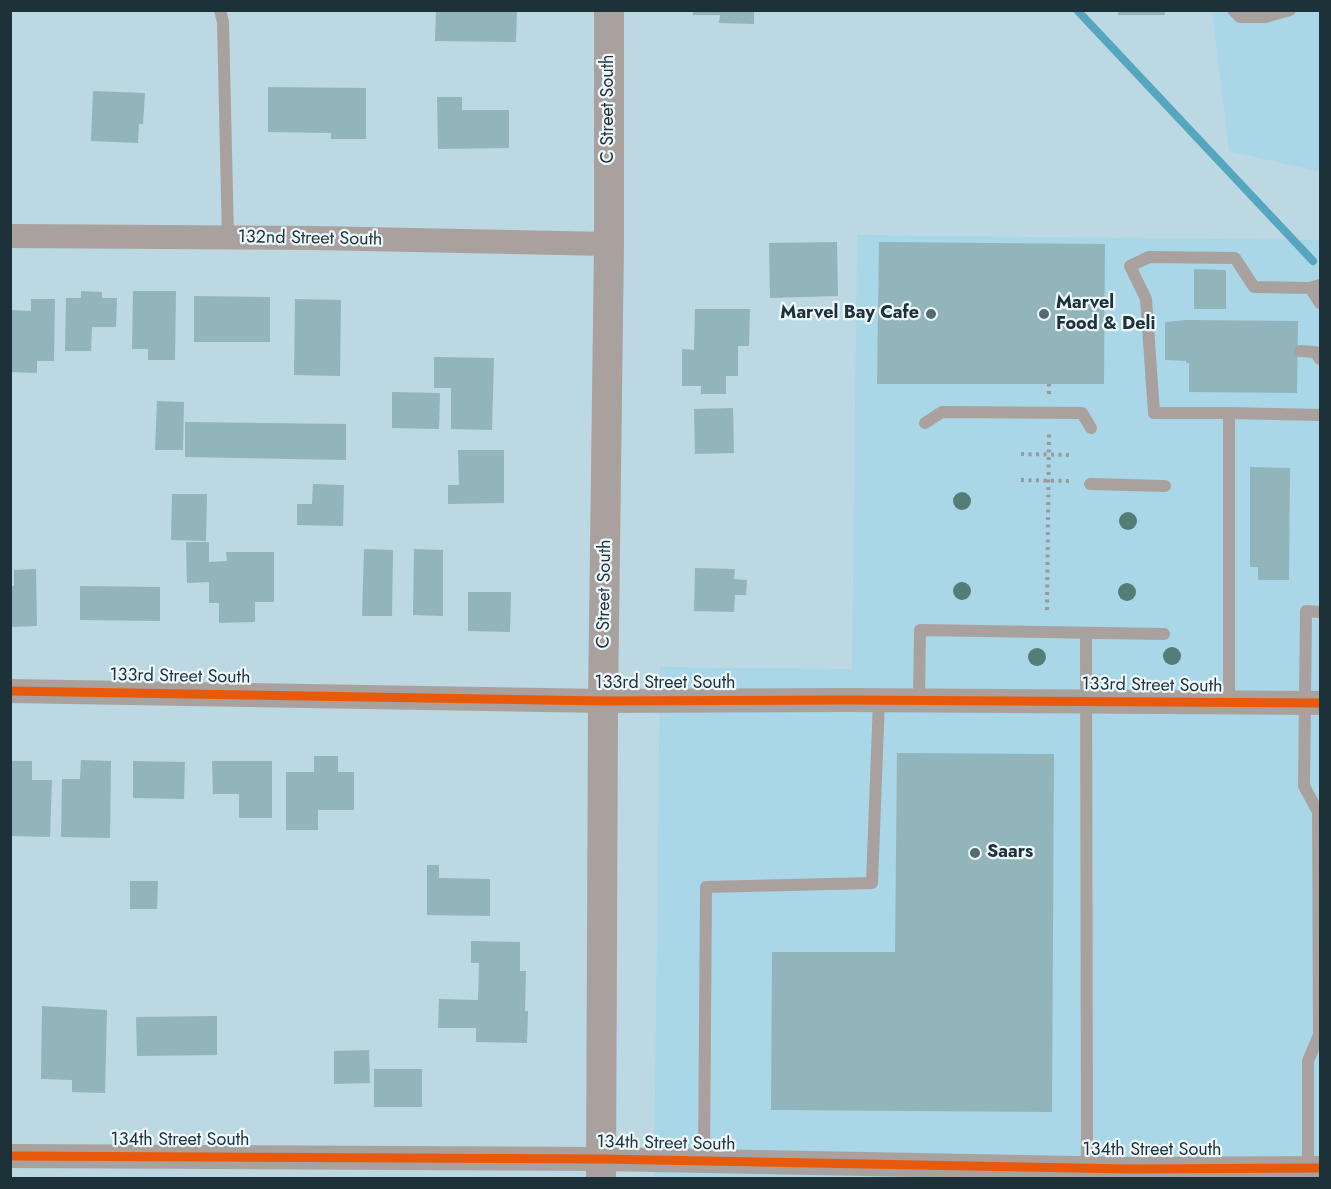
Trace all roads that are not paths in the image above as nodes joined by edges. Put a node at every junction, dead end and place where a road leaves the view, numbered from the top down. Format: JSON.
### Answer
{"nodes":[{"id":1,"x":219,"y":10,"type":"edge"},
{"id":2,"x":609,"y":10,"type":"edge"},
{"id":3,"x":1233,"y":10,"type":"edge"},
{"id":4,"x":1290,"y":10,"type":"edge"},
{"id":5,"x":10,"y":236,"type":"edge"},
{"id":6,"x":228,"y":238,"type":"junction"},
{"id":7,"x":609,"y":244,"type":"junction"},
{"id":8,"x":1315,"y":287,"type":"edge"},
{"id":9,"x":1320,"y":303,"type":"edge"},
{"id":10,"x":1300,"y":351,"type":"dead end"},
{"id":11,"x":1320,"y":359,"type":"edge"},
{"id":12,"x":1229,"y":413,"type":"junction"},
{"id":13,"x":1320,"y":415,"type":"edge"},
{"id":14,"x":925,"y":423,"type":"dead end"},
{"id":15,"x":1091,"y":428,"type":"dead end"},
{"id":16,"x":1090,"y":484,"type":"dead end"},
{"id":17,"x":1165,"y":486,"type":"dead end"},
{"id":18,"x":1320,"y":612,"type":"edge"},
{"id":19,"x":1086,"y":633,"type":"junction"},
{"id":20,"x":1164,"y":634,"type":"dead end"},
{"id":21,"x":10,"y":691,"type":"edge"},
{"id":22,"x":603,"y":700,"type":"junction"},
{"id":23,"x":879,"y":700,"type":"junction"},
{"id":24,"x":919,"y":700,"type":"junction"},
{"id":25,"x":1084,"y":702,"type":"junction"},
{"id":26,"x":1230,"y":703,"type":"junction"},
{"id":27,"x":1313,"y":703,"type":"edge"},
{"id":28,"x":1320,"y":881,"type":"edge"},
{"id":29,"x":10,"y":1156,"type":"edge"},
{"id":30,"x":704,"y":1161,"type":"junction"},
{"id":31,"x":1087,"y":1168,"type":"junction"},
{"id":32,"x":601,"y":1169,"type":"edge"},
{"id":33,"x":848,"y":1171,"type":"edge"},
{"id":34,"x":1317,"y":1171,"type":"edge"},
{"id":35,"x":912,"y":1172,"type":"edge"},
{"id":36,"x":1000,"y":1172,"type":"edge"},
{"id":37,"x":1142,"y":1173,"type":"edge"}],
"edges":[{"from":1,"to":6,"type":"lane"},
{"from":2,"to":7,"type":"street","name":"C Street South"},
{"from":3,"to":4,"type":"lane"},
{"from":5,"to":6,"type":"street","name":"132nd Street South"},
{"from":6,"to":7,"type":"street","name":"132nd Street South"},
{"from":7,"to":22,"type":"street","name":"C Street South"},
{"from":8,"to":9,"type":"lane"},
{"from":8,"to":12,"type":"lane"},
{"from":10,"to":11,"type":"lane"},
{"from":12,"to":13,"type":"lane"},
{"from":12,"to":26,"type":"lane"},
{"from":14,"to":15,"type":"lane"},
{"from":16,"to":17,"type":"lane"},
{"from":18,"to":27,"type":"lane"},
{"from":19,"to":20,"type":"lane"},
{"from":19,"to":24,"type":"lane"},
{"from":19,"to":25,"type":"lane"},
{"from":21,"to":22,"type":"street","name":"133rd Street South"},
{"from":22,"to":23,"type":"street","name":"133rd Street South"},
{"from":22,"to":32,"type":"street","name":"C Street South"},
{"from":23,"to":24,"type":"street","name":"133rd Street South"},
{"from":23,"to":30,"type":"lane"},
{"from":24,"to":25,"type":"street","name":"133rd Street South"},
{"from":25,"to":26,"type":"street","name":"133rd Street South"},
{"from":25,"to":31,"type":"lane"},
{"from":26,"to":27,"type":"street","name":"133rd Street South"},
{"from":27,"to":28,"type":"lane"},
{"from":28,"to":34,"type":"lane"},
{"from":29,"to":32,"type":"street","name":"134th Street South"},
{"from":30,"to":32,"type":"street","name":"134th Street South"},
{"from":30,"to":33,"type":"street","name":"134th Street South"},
{"from":31,"to":36,"type":"street","name":"134th Street South"},
{"from":31,"to":37,"type":"street","name":"134th Street South"},
{"from":33,"to":35,"type":"street","name":"134th Street South"},
{"from":34,"to":37,"type":"street","name":"134th Street South"},
{"from":35,"to":36,"type":"street","name":"134th Street South"}]}
